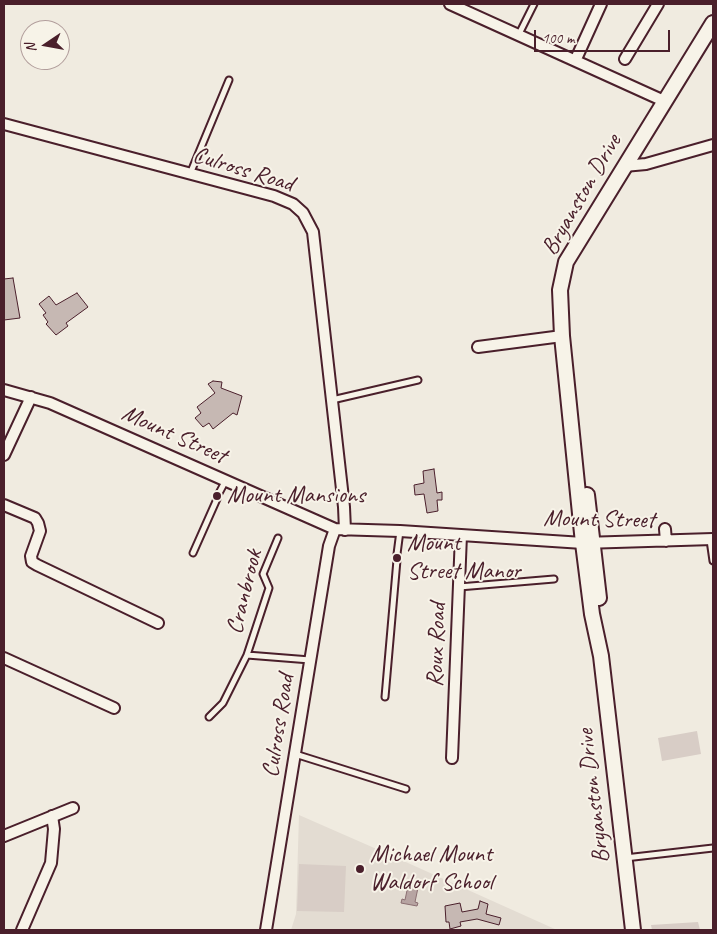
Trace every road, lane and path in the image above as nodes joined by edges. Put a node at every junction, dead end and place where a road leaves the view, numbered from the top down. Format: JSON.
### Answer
{"nodes":[{"id":1,"x":450,"y":4,"type":"edge"},
{"id":2,"x":534,"y":4,"type":"edge"},
{"id":3,"x":601,"y":4,"type":"edge"},
{"id":4,"x":658,"y":4,"type":"edge"},
{"id":5,"x":713,"y":23,"type":"edge"},
{"id":6,"x":519,"y":34,"type":"junction"},
{"id":7,"x":576,"y":59,"type":"junction"},
{"id":8,"x":625,"y":59,"type":"dead end"},
{"id":9,"x":229,"y":80,"type":"dead end"},
{"id":10,"x":664,"y":101,"type":"junction"},
{"id":11,"x":4,"y":124,"type":"edge"},
{"id":12,"x":713,"y":145,"type":"edge"},
{"id":13,"x":624,"y":166,"type":"junction"},
{"id":14,"x":190,"y":174,"type":"junction"},
{"id":15,"x":562,"y":336,"type":"junction"},
{"id":16,"x":478,"y":347,"type":"dead end"},
{"id":17,"x":418,"y":380,"type":"dead end"},
{"id":18,"x":4,"y":390,"type":"edge"},
{"id":19,"x":31,"y":397,"type":"junction"},
{"id":20,"x":332,"y":400,"type":"junction"},
{"id":21,"x":4,"y":455,"type":"edge"},
{"id":22,"x":226,"y":480,"type":"junction"},
{"id":23,"x":4,"y":505,"type":"edge"},
{"id":24,"x":340,"y":529,"type":"junction"},
{"id":25,"x":665,"y":529,"type":"dead end"},
{"id":26,"x":400,"y":531,"type":"junction"},
{"id":27,"x":462,"y":534,"type":"junction"},
{"id":28,"x":278,"y":538,"type":"dead end"},
{"id":29,"x":712,"y":540,"type":"edge"},
{"id":30,"x":666,"y":541,"type":"junction"},
{"id":31,"x":588,"y":543,"type":"junction"},
{"id":32,"x":194,"y":553,"type":"dead end"},
{"id":33,"x":713,"y":561,"type":"edge"},
{"id":34,"x":554,"y":579,"type":"dead end"},
{"id":35,"x":459,"y":588,"type":"junction"},
{"id":36,"x":158,"y":623,"type":"dead end"},
{"id":37,"x":247,"y":655,"type":"junction"},
{"id":38,"x":4,"y":658,"type":"edge"},
{"id":39,"x":310,"y":660,"type":"junction"},
{"id":40,"x":384,"y":697,"type":"dead end"},
{"id":41,"x":114,"y":708,"type":"dead end"},
{"id":42,"x":209,"y":717,"type":"dead end"},
{"id":43,"x":295,"y":754,"type":"junction"},
{"id":44,"x":452,"y":758,"type":"dead end"},
{"id":45,"x":406,"y":789,"type":"dead end"},
{"id":46,"x":73,"y":808,"type":"dead end"},
{"id":47,"x":52,"y":816,"type":"junction"},
{"id":48,"x":4,"y":836,"type":"edge"},
{"id":49,"x":713,"y":848,"type":"edge"},
{"id":50,"x":624,"y":858,"type":"junction"},
{"id":51,"x":22,"y":930,"type":"edge"},
{"id":52,"x":266,"y":930,"type":"edge"},
{"id":53,"x":633,"y":930,"type":"edge"}],
"edges":[{"from":1,"to":6,"type":"street"},
{"from":2,"to":6,"type":"lane"},
{"from":3,"to":7,"type":"street"},
{"from":4,"to":8,"type":"street"},
{"from":5,"to":10,"type":"main road","name":"Bryanston Drive"},
{"from":6,"to":7,"type":"street"},
{"from":7,"to":10,"type":"street"},
{"from":9,"to":14,"type":"lane"},
{"from":10,"to":13,"type":"main road","name":"Bryanston Drive"},
{"from":11,"to":14,"type":"street","name":"Culross Road"},
{"from":12,"to":13,"type":"street"},
{"from":13,"to":15,"type":"main road","name":"Bryanston Drive"},
{"from":14,"to":20,"type":"street","name":"Culross Road"},
{"from":15,"to":16,"type":"street"},
{"from":15,"to":31,"type":"main road","name":"Bryanston Drive"},
{"from":17,"to":20,"type":"lane"},
{"from":18,"to":19,"type":"street","name":"Mount Street"},
{"from":19,"to":21,"type":"street"},
{"from":19,"to":22,"type":"street","name":"Mount Street"},
{"from":20,"to":24,"type":"street","name":"Culross Road"},
{"from":22,"to":24,"type":"street","name":"Mount Street"},
{"from":22,"to":32,"type":"lane"},
{"from":23,"to":36,"type":"street"},
{"from":24,"to":26,"type":"street","name":"Mount Street"},
{"from":24,"to":39,"type":"street","name":"Culross Road"},
{"from":25,"to":30,"type":"street"},
{"from":26,"to":27,"type":"street","name":"Mount Street"},
{"from":26,"to":40,"type":"lane"},
{"from":27,"to":31,"type":"street","name":"Mount Street"},
{"from":27,"to":35,"type":"street","name":"Roux Road"},
{"from":28,"to":37,"type":"lane","name":"Cranbrook"},
{"from":29,"to":30,"type":"street","name":"Mount Street"},
{"from":29,"to":33,"type":"lane"},
{"from":30,"to":31,"type":"street","name":"Mount Street"},
{"from":31,"to":50,"type":"main road","name":"Bryanston Drive"},
{"from":34,"to":35,"type":"lane"},
{"from":35,"to":44,"type":"street","name":"Roux Road"},
{"from":37,"to":39,"type":"lane","name":"Cranbrook"},
{"from":37,"to":42,"type":"lane","name":"Cranbrook"},
{"from":38,"to":41,"type":"street"},
{"from":39,"to":43,"type":"street","name":"Culross Road"},
{"from":43,"to":45,"type":"lane"},
{"from":43,"to":52,"type":"street","name":"Culross Road"},
{"from":46,"to":47,"type":"street"},
{"from":47,"to":48,"type":"street"},
{"from":47,"to":51,"type":"street"},
{"from":49,"to":50,"type":"lane"},
{"from":50,"to":53,"type":"main road","name":"Bryanston Drive"}]}
